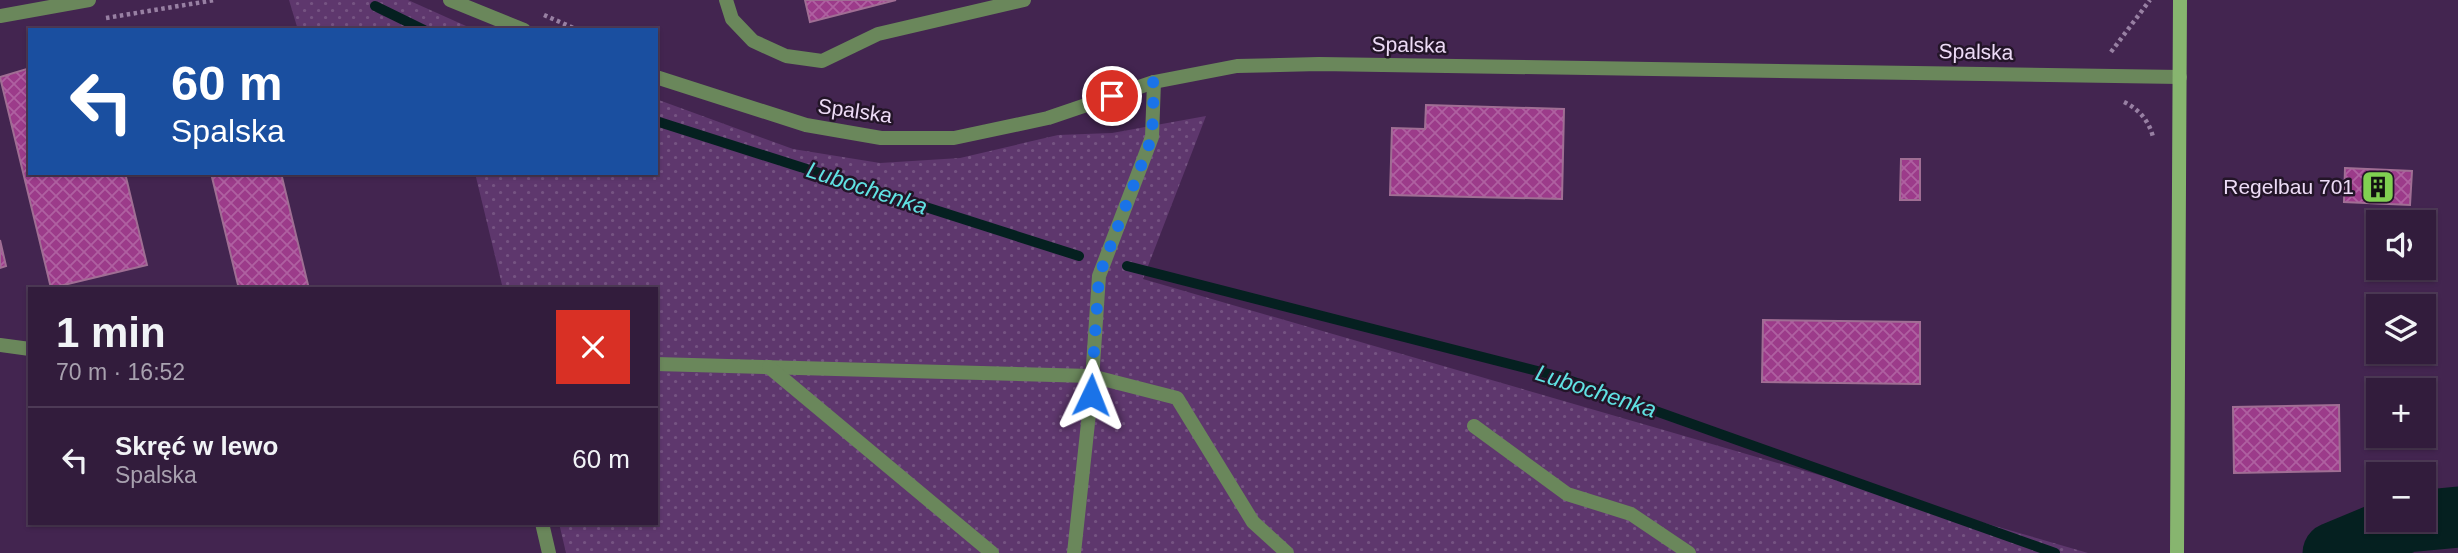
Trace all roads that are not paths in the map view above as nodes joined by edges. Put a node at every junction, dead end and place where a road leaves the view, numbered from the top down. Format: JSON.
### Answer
{"nodes":[{"id":1,"x":89,"y":0,"type":"edge"},
{"id":2,"x":450,"y":0,"type":"edge"},
{"id":3,"x":726,"y":0,"type":"edge"},
{"id":4,"x":1024,"y":0,"type":"edge"},
{"id":5,"x":2180,"y":0,"type":"edge"},
{"id":6,"x":0,"y":16,"type":"edge"},
{"id":7,"x":519,"y":28,"type":"edge"},
{"id":8,"x":2180,"y":77,"type":"junction"},
{"id":9,"x":658,"y":78,"type":"edge"},
{"id":10,"x":1154,"y":82,"type":"junction"},
{"id":11,"x":0,"y":345,"type":"edge"},
{"id":12,"x":28,"y":349,"type":"edge"},
{"id":13,"x":658,"y":364,"type":"edge"},
{"id":14,"x":769,"y":367,"type":"junction"},
{"id":15,"x":1091,"y":376,"type":"junction"},
{"id":16,"x":1474,"y":426,"type":"dead end"},
{"id":17,"x":542,"y":525,"type":"edge"},
{"id":18,"x":549,"y":553,"type":"edge"},
{"id":19,"x":992,"y":553,"type":"edge"},
{"id":20,"x":1074,"y":553,"type":"edge"},
{"id":21,"x":1287,"y":553,"type":"edge"},
{"id":22,"x":1689,"y":553,"type":"edge"},
{"id":23,"x":2177,"y":553,"type":"edge"}],
"edges":[{"from":1,"to":6,"type":"lane"},
{"from":2,"to":7,"type":"lane"},
{"from":3,"to":4,"type":"lane"},
{"from":5,"to":8,"type":"street"},
{"from":8,"to":10,"type":"lane","name":"Spalska"},
{"from":8,"to":23,"type":"street"},
{"from":9,"to":10,"type":"lane","name":"Spalska"},
{"from":10,"to":15,"type":"lane"},
{"from":11,"to":12,"type":"lane"},
{"from":13,"to":14,"type":"lane"},
{"from":14,"to":15,"type":"lane"},
{"from":14,"to":19,"type":"lane"},
{"from":15,"to":20,"type":"lane"},
{"from":15,"to":21,"type":"lane"},
{"from":16,"to":22,"type":"lane"},
{"from":17,"to":18,"type":"lane"}]}
